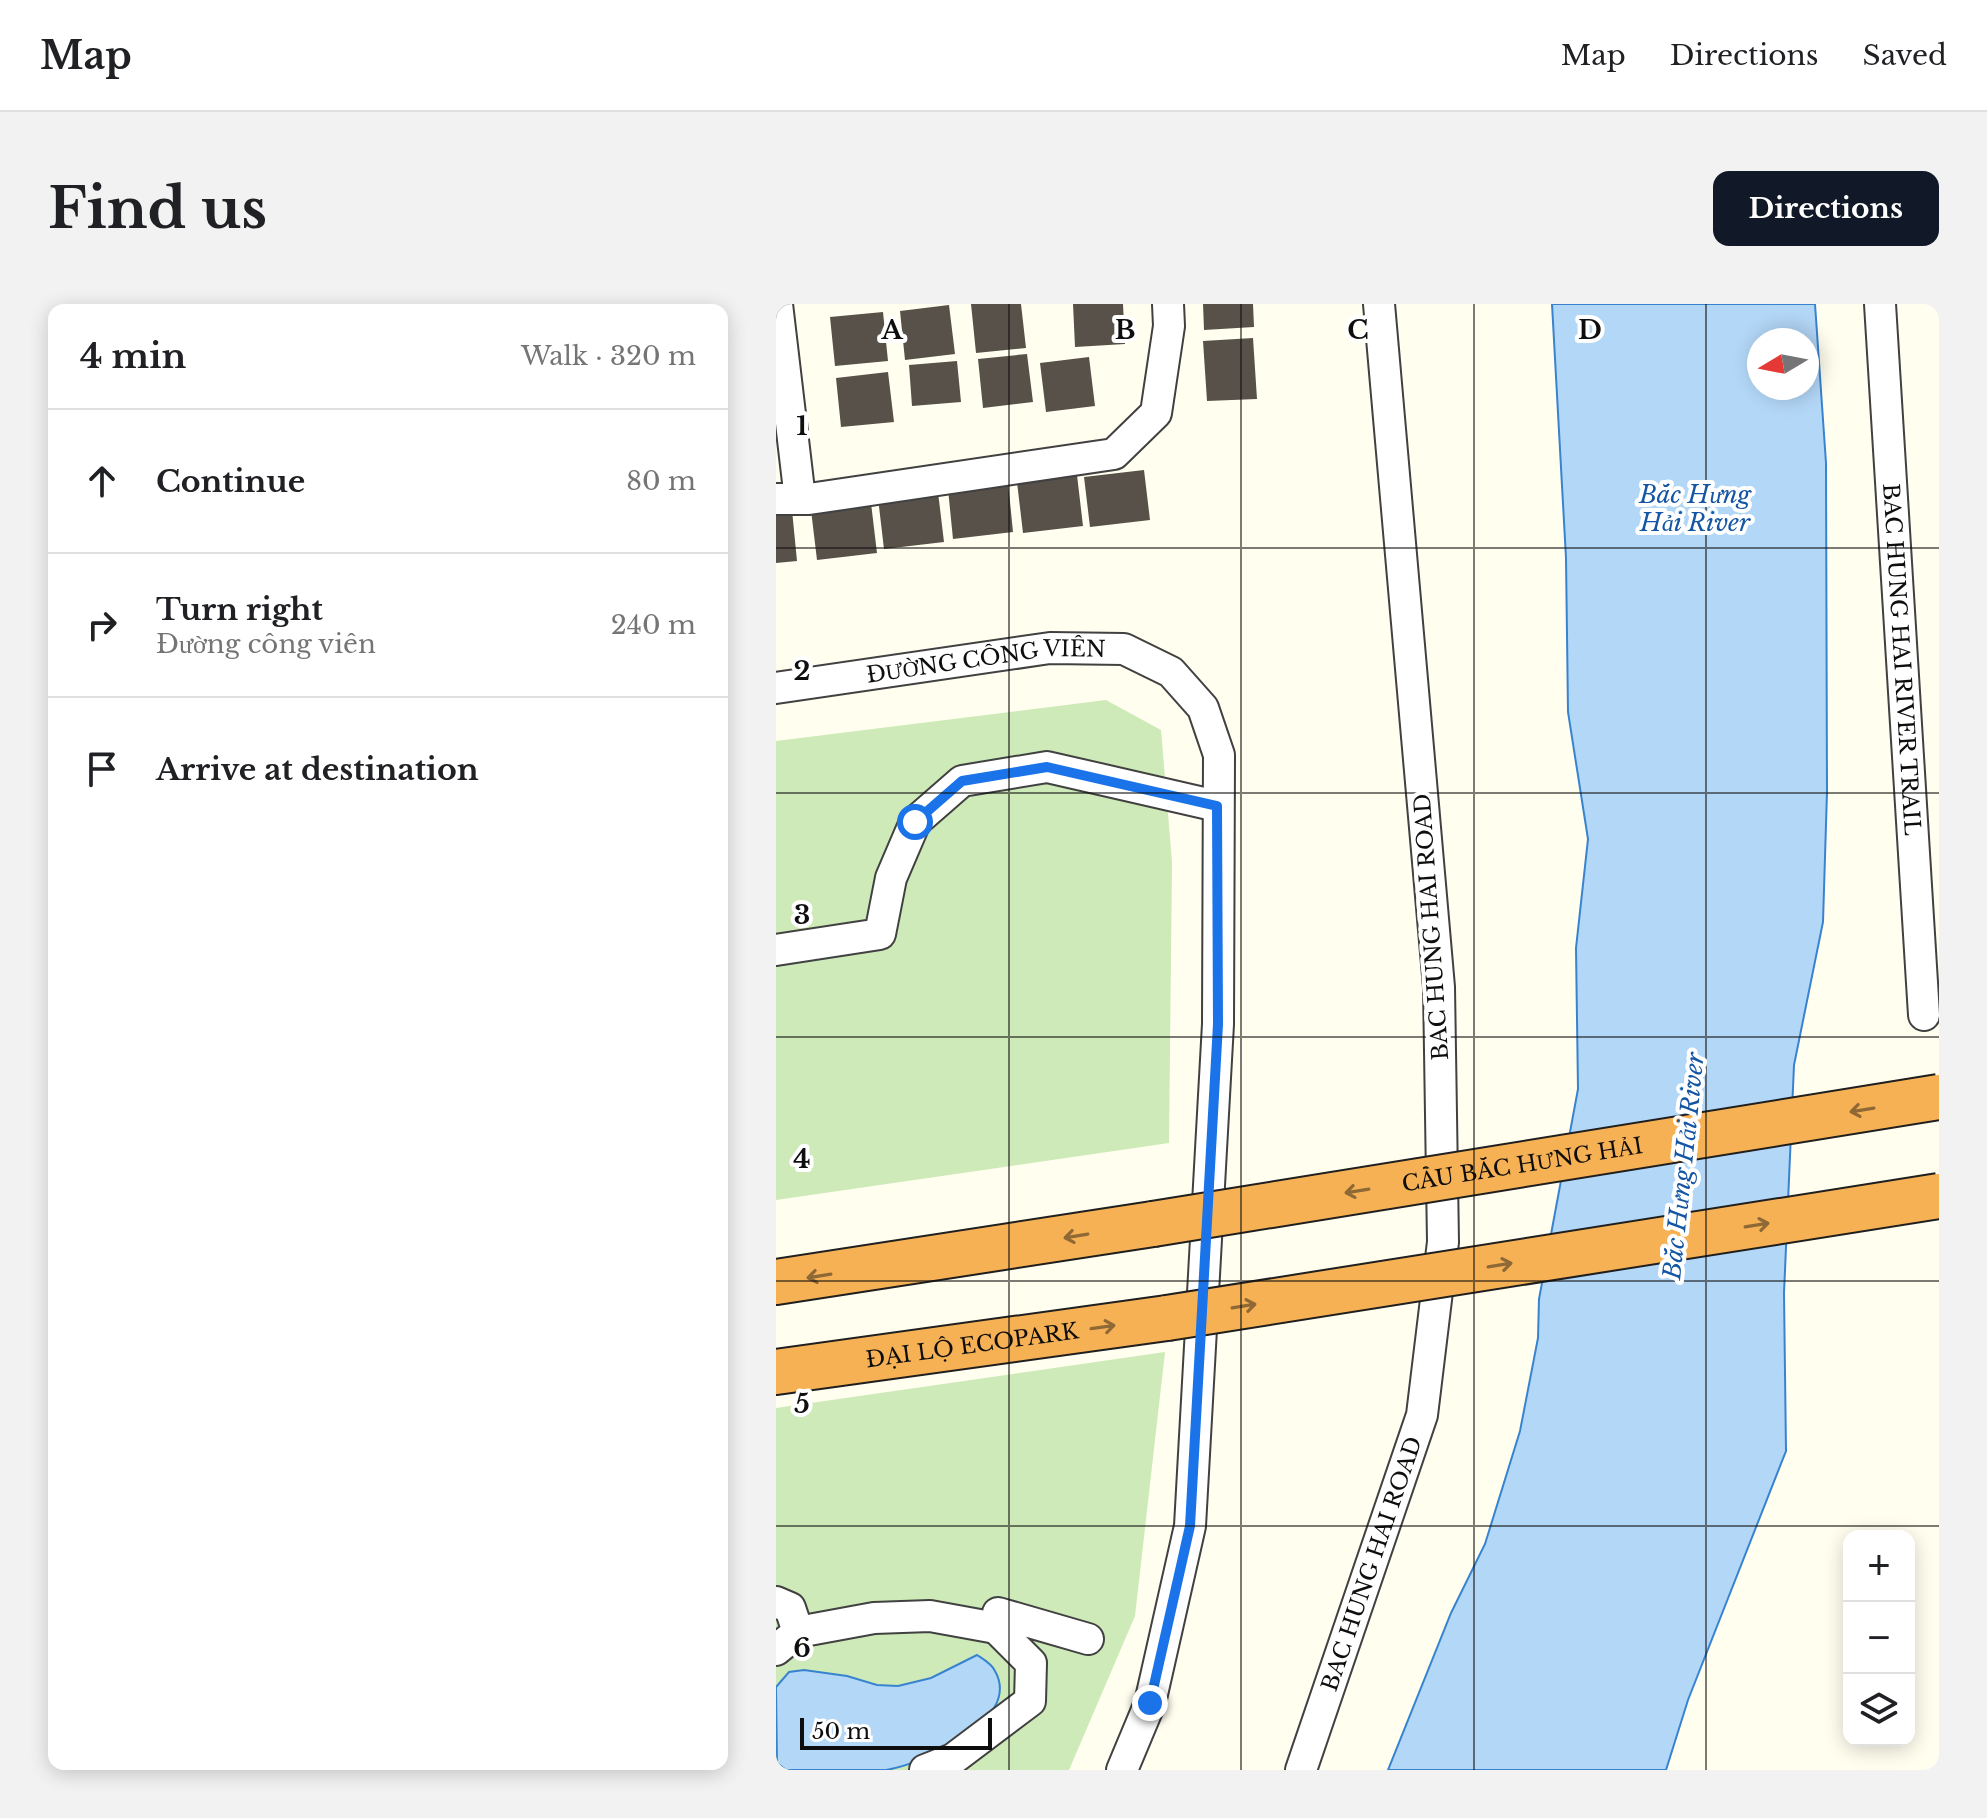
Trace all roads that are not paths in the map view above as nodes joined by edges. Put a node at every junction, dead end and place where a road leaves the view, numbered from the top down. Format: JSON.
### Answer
{"nodes":[{"id":1,"x":777,"y":304,"type":"edge"},
{"id":2,"x":1168,"y":304,"type":"edge"},
{"id":3,"x":1379,"y":304,"type":"edge"},
{"id":4,"x":1880,"y":304,"type":"edge"},
{"id":5,"x":788,"y":499,"type":"edge"},
{"id":6,"x":776,"y":688,"type":"edge"},
{"id":7,"x":1217,"y":806,"type":"junction"},
{"id":8,"x":776,"y":950,"type":"edge"},
{"id":9,"x":1924,"y":1015,"type":"dead end"},
{"id":10,"x":1939,"y":1097,"type":"edge"},
{"id":11,"x":1939,"y":1196,"type":"edge"},
{"id":12,"x":776,"y":1282,"type":"edge"},
{"id":13,"x":776,"y":1372,"type":"edge"},
{"id":14,"x":776,"y":1602,"type":"edge"},
{"id":15,"x":996,"y":1628,"type":"junction"},
{"id":16,"x":1088,"y":1639,"type":"dead end"},
{"id":17,"x":787,"y":1641,"type":"edge"},
{"id":18,"x":925,"y":1770,"type":"edge"},
{"id":19,"x":1122,"y":1770,"type":"edge"},
{"id":20,"x":1301,"y":1770,"type":"edge"}],
"edges":[{"from":1,"to":5,"type":"street"},
{"from":2,"to":5,"type":"street"},
{"from":3,"to":20,"type":"street","name":"BAC HUNG HAI ROAD"},
{"from":4,"to":9,"type":"street","name":"BAC HUNG HAI RIVER TRAIL"},
{"from":6,"to":7,"type":"street","name":"ĐƯỜNG CÔNG VIÊN"},
{"from":7,"to":8,"type":"street"},
{"from":7,"to":19,"type":"street","name":"ĐƯỜNG CÔNG VIÊN"},
{"from":10,"to":12,"type":"highway","name":"CẦU BẮC HƯNG HẢI","one_way":true,"bridge":true},
{"from":13,"to":11,"type":"highway","name":"ĐẠI LỘ ECOPARK","one_way":true,"bridge":true},
{"from":14,"to":17,"type":"street"},
{"from":15,"to":16,"type":"street"},
{"from":15,"to":17,"type":"street"},
{"from":15,"to":18,"type":"street"}]}
